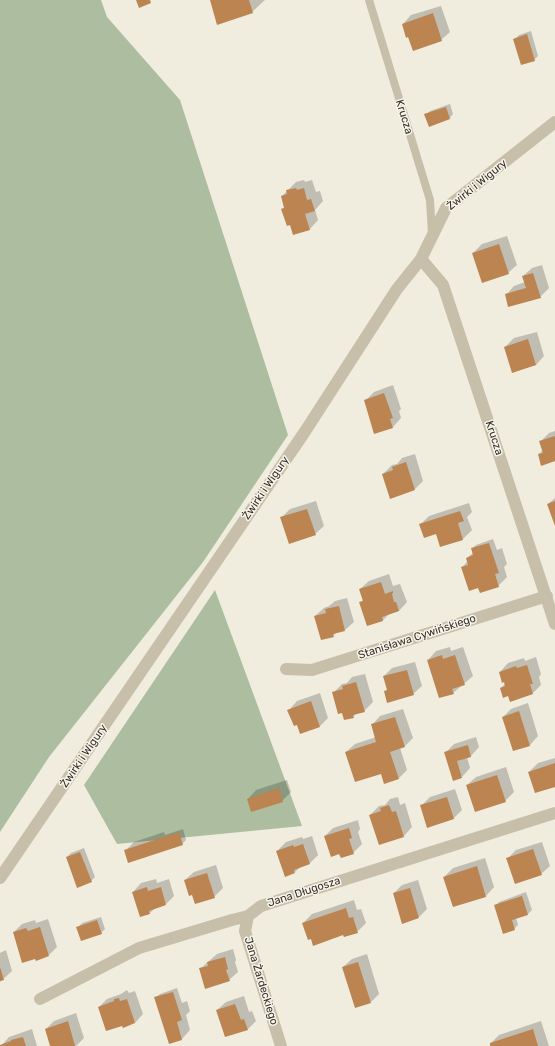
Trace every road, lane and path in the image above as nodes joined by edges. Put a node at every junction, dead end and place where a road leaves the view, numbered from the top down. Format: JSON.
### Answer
{"nodes":[{"id":1,"x":369,"y":0,"type":"edge"},
{"id":2,"x":555,"y":122,"type":"edge"},
{"id":3,"x":432,"y":235,"type":"junction"},
{"id":4,"x":421,"y":259,"type":"junction"},
{"id":5,"x":546,"y":596,"type":"junction"},
{"id":6,"x":555,"y":624,"type":"edge"},
{"id":7,"x":286,"y":669,"type":"dead end"},
{"id":8,"x":555,"y":813,"type":"edge"},
{"id":9,"x":0,"y":878,"type":"edge"},
{"id":10,"x":248,"y":916,"type":"junction"},
{"id":11,"x":40,"y":999,"type":"dead end"},
{"id":12,"x":281,"y":1046,"type":"edge"}],
"edges":[{"from":1,"to":3,"type":"lane","name":"Krucza"},
{"from":2,"to":3,"type":"street","name":"Żwirki i Wigury"},
{"from":3,"to":4,"type":"street","name":"Żwirki i Wigury"},
{"from":4,"to":5,"type":"street","name":"Krucza"},
{"from":4,"to":9,"type":"street","name":"Żwirki i Wigury"},
{"from":5,"to":6,"type":"street","name":"Krucza"},
{"from":5,"to":7,"type":"street","name":"Stanisława Cywińskiego"},
{"from":8,"to":10,"type":"street","name":"Jana Długosza"},
{"from":10,"to":11,"type":"street","name":"Jana Długosza"},
{"from":10,"to":12,"type":"street","name":"Jana Żardeckiego"}]}
